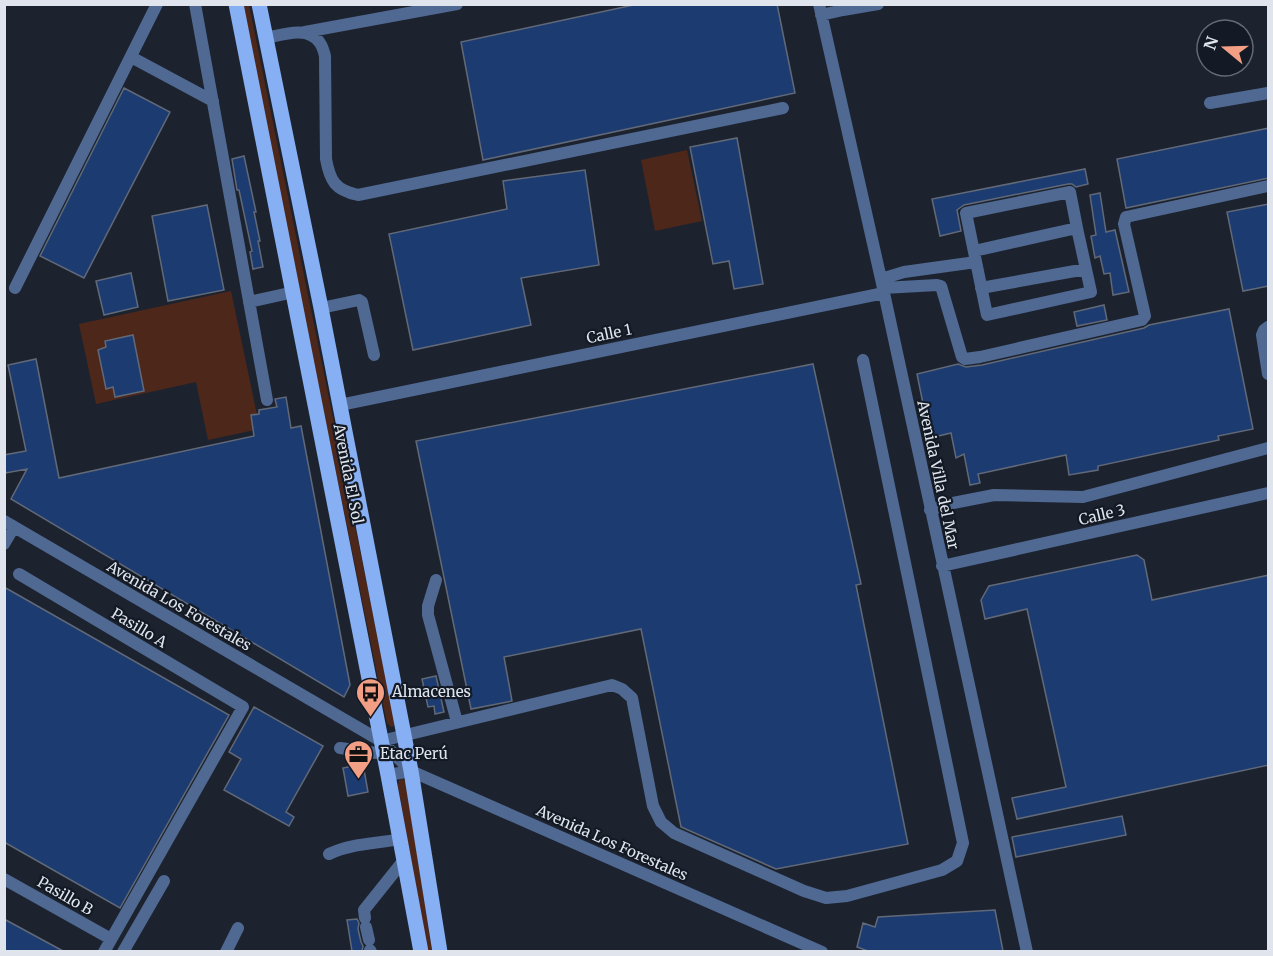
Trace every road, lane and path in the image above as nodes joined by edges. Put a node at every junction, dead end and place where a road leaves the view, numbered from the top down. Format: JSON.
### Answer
{"nodes":[{"id":1,"x":157,"y":4,"type":"edge"},
{"id":2,"x":195,"y":4,"type":"edge"},
{"id":3,"x":236,"y":4,"type":"edge"},
{"id":4,"x":259,"y":4,"type":"edge"},
{"id":5,"x":457,"y":4,"type":"edge"},
{"id":6,"x":878,"y":4,"type":"edge"},
{"id":7,"x":820,"y":10,"type":"edge"},
{"id":8,"x":304,"y":33,"type":"junction"},
{"id":9,"x":266,"y":38,"type":"junction"},
{"id":10,"x":131,"y":57,"type":"junction"},
{"id":11,"x":1269,"y":93,"type":"edge"},
{"id":12,"x":213,"y":101,"type":"junction"},
{"id":13,"x":1210,"y":103,"type":"dead end"},
{"id":14,"x":783,"y":108,"type":"dead end"},
{"id":15,"x":1269,"y":186,"type":"edge"},
{"id":16,"x":1077,"y":228,"type":"junction"},
{"id":17,"x":975,"y":256,"type":"junction"},
{"id":18,"x":1086,"y":269,"type":"junction"},
{"id":19,"x":882,"y":287,"type":"junction"},
{"id":20,"x":15,"y":288,"type":"dead end"},
{"id":21,"x":981,"y":288,"type":"junction"},
{"id":22,"x":294,"y":292,"type":"junction"},
{"id":23,"x":249,"y":302,"type":"junction"},
{"id":24,"x":321,"y":308,"type":"junction"},
{"id":25,"x":1269,"y":327,"type":"edge"},
{"id":26,"x":374,"y":355,"type":"dead end"},
{"id":27,"x":863,"y":360,"type":"dead end"},
{"id":28,"x":1269,"y":374,"type":"edge"},
{"id":29,"x":267,"y":400,"type":"dead end"},
{"id":30,"x":340,"y":405,"type":"junction"},
{"id":31,"x":1269,"y":448,"type":"edge"},
{"id":32,"x":1269,"y":494,"type":"edge"},
{"id":33,"x":930,"y":510,"type":"junction"},
{"id":34,"x":9,"y":524,"type":"edge"},
{"id":35,"x":4,"y":544,"type":"edge"},
{"id":36,"x":942,"y":566,"type":"junction"},
{"id":37,"x":19,"y":574,"type":"dead end"},
{"id":38,"x":436,"y":580,"type":"dead end"},
{"id":39,"x":457,"y":722,"type":"junction"},
{"id":40,"x":404,"y":736,"type":"junction"},
{"id":41,"x":340,"y":748,"type":"dead end"},
{"id":42,"x":382,"y":748,"type":"junction"},
{"id":43,"x":411,"y":771,"type":"junction"},
{"id":44,"x":388,"y":775,"type":"junction"},
{"id":45,"x":400,"y":839,"type":"junction"},
{"id":46,"x":329,"y":854,"type":"dead end"},
{"id":47,"x":404,"y":860,"type":"junction"},
{"id":48,"x":4,"y":879,"type":"edge"},
{"id":49,"x":164,"y":881,"type":"dead end"},
{"id":50,"x":238,"y":928,"type":"dead end"},
{"id":51,"x":368,"y":937,"type":"edge"},
{"id":52,"x":111,"y":939,"type":"junction"},
{"id":53,"x":104,"y":951,"type":"edge"},
{"id":54,"x":123,"y":951,"type":"edge"},
{"id":55,"x":226,"y":951,"type":"edge"},
{"id":56,"x":421,"y":951,"type":"edge"},
{"id":57,"x":440,"y":951,"type":"edge"},
{"id":58,"x":822,"y":951,"type":"edge"},
{"id":59,"x":1027,"y":951,"type":"edge"}],
"edges":[{"from":1,"to":10,"type":"street"},
{"from":2,"to":12,"type":"street"},
{"from":3,"to":22,"type":"main road","name":"Avenida El Sol"},
{"from":4,"to":9,"type":"main road","name":"Avenida El Sol"},
{"from":5,"to":8,"type":"street"},
{"from":6,"to":7,"type":"street"},
{"from":7,"to":19,"type":"street","name":"Avenida Villa del Mar"},
{"from":8,"to":9,"type":"street"},
{"from":8,"to":14,"type":"street"},
{"from":9,"to":24,"type":"main road","name":"Avenida El Sol"},
{"from":10,"to":12,"type":"street"},
{"from":10,"to":20,"type":"street"},
{"from":11,"to":13,"type":"street"},
{"from":12,"to":23,"type":"street"},
{"from":15,"to":19,"type":"street"},
{"from":16,"to":17,"type":"street"},
{"from":16,"to":17,"type":"street"},
{"from":16,"to":18,"type":"street"},
{"from":17,"to":19,"type":"street"},
{"from":17,"to":21,"type":"street"},
{"from":18,"to":21,"type":"street"},
{"from":18,"to":21,"type":"street"},
{"from":19,"to":30,"type":"street","name":"Calle 1"},
{"from":19,"to":33,"type":"street","name":"Avenida Villa del Mar"},
{"from":22,"to":23,"type":"street"},
{"from":22,"to":42,"type":"main road","name":"Avenida El Sol"},
{"from":23,"to":29,"type":"street"},
{"from":24,"to":26,"type":"street"},
{"from":24,"to":30,"type":"main road","name":"Avenida El Sol"},
{"from":25,"to":28,"type":"street"},
{"from":27,"to":39,"type":"street"},
{"from":30,"to":40,"type":"main road","name":"Avenida El Sol"},
{"from":31,"to":33,"type":"street"},
{"from":32,"to":36,"type":"street","name":"Calle 3"},
{"from":33,"to":36,"type":"street","name":"Avenida Villa del Mar"},
{"from":34,"to":35,"type":"street"},
{"from":34,"to":42,"type":"street","name":"Avenida Los Forestales"},
{"from":36,"to":59,"type":"street","name":"Avenida Villa del Mar"},
{"from":37,"to":52,"type":"street","name":"Pasillo A"},
{"from":38,"to":39,"type":"street"},
{"from":39,"to":40,"type":"street"},
{"from":40,"to":42,"type":"street"},
{"from":40,"to":43,"type":"main road","name":"Avenida El Sol"},
{"from":41,"to":42,"type":"street"},
{"from":42,"to":43,"type":"street","name":"Avenida Los Forestales"},
{"from":42,"to":44,"type":"main road","name":"Avenida El Sol"},
{"from":43,"to":44,"type":"street"},
{"from":43,"to":57,"type":"main road","name":"Avenida El Sol"},
{"from":43,"to":58,"type":"street","name":"Avenida Los Forestales"},
{"from":44,"to":45,"type":"main road","name":"Avenida El Sol"},
{"from":45,"to":46,"type":"street"},
{"from":45,"to":47,"type":"main road","name":"Avenida El Sol"},
{"from":47,"to":51,"type":"street"},
{"from":47,"to":56,"type":"main road","name":"Avenida El Sol"},
{"from":48,"to":52,"type":"street","name":"Pasillo B"},
{"from":49,"to":54,"type":"street"},
{"from":50,"to":55,"type":"street"},
{"from":52,"to":53,"type":"street"}]}
